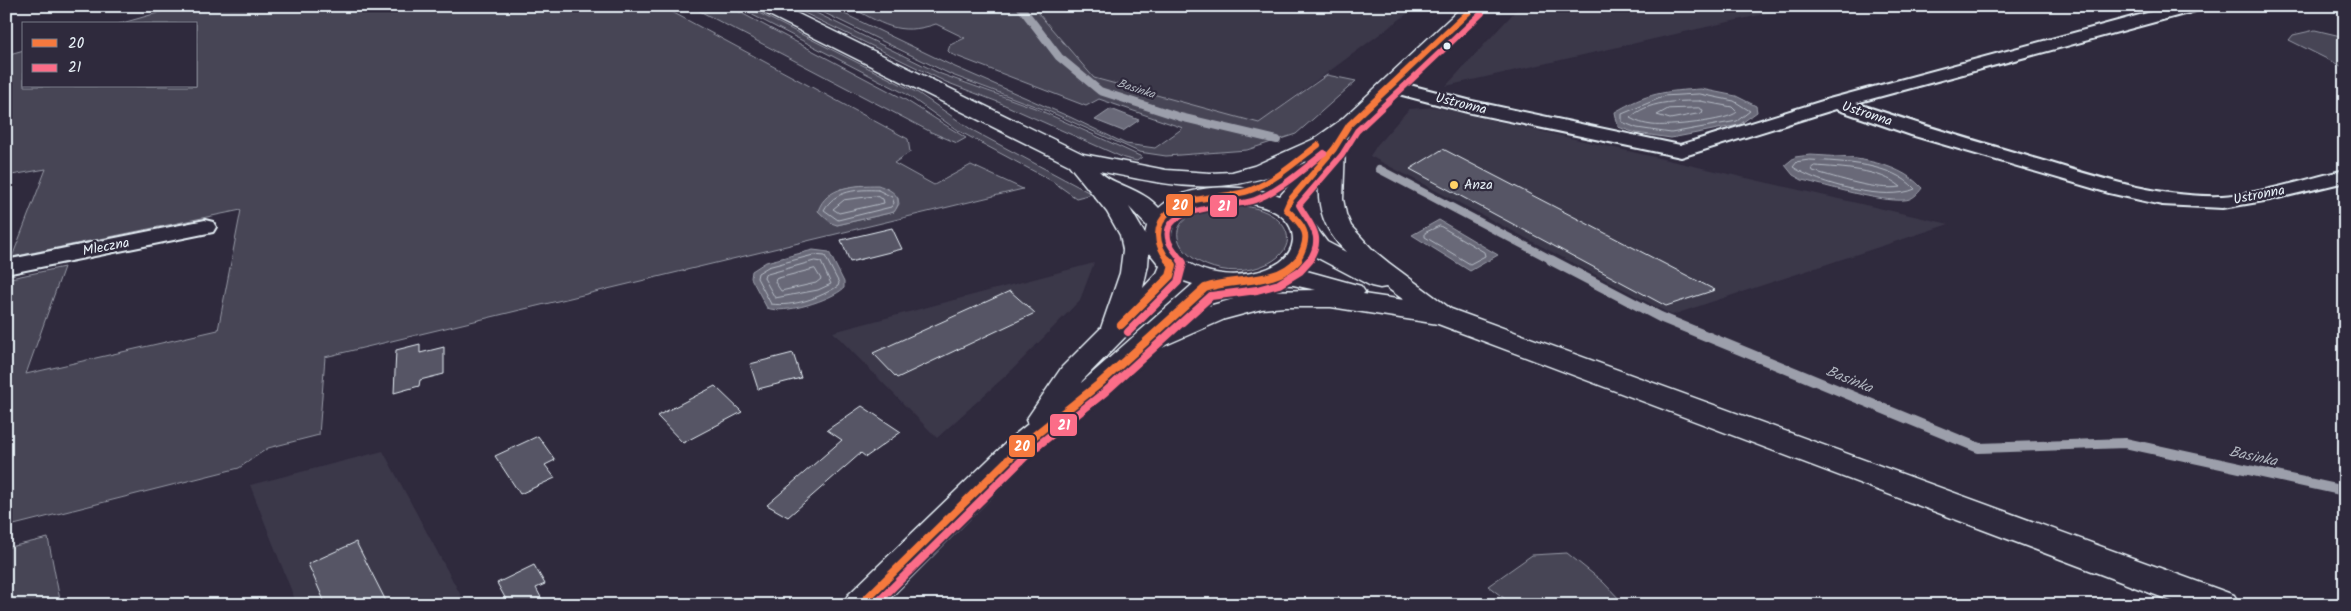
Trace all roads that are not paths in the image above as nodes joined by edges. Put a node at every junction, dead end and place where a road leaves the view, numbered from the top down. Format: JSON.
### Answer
{"nodes":[{"id":1,"x":766,"y":6,"type":"edge"},
{"id":2,"x":1475,"y":6,"type":"edge"},
{"id":3,"x":2192,"y":6,"type":"edge"},
{"id":4,"x":1390,"y":86,"type":"junction"},
{"id":5,"x":1836,"y":103,"type":"junction"},
{"id":6,"x":1327,"y":146,"type":"junction"},
{"id":7,"x":1118,"y":166,"type":"junction"},
{"id":8,"x":1084,"y":170,"type":"junction"},
{"id":9,"x":2345,"y":176,"type":"edge"},
{"id":10,"x":1238,"y":194,"type":"junction"},
{"id":11,"x":1208,"y":196,"type":"junction"},
{"id":12,"x":1286,"y":208,"type":"junction"},
{"id":13,"x":1159,"y":224,"type":"junction"},
{"id":14,"x":205,"y":227,"type":"dead end"},
{"id":15,"x":1306,"y":233,"type":"junction"},
{"id":16,"x":1173,"y":265,"type":"junction"},
{"id":17,"x":6,"y":267,"type":"edge"},
{"id":18,"x":1273,"y":276,"type":"junction"},
{"id":19,"x":1217,"y":281,"type":"junction"},
{"id":20,"x":1425,"y":309,"type":"junction"},
{"id":21,"x":1113,"y":332,"type":"junction"},
{"id":22,"x":1140,"y":345,"type":"junction"},
{"id":23,"x":1024,"y":444,"type":"junction"},
{"id":24,"x":860,"y":605,"type":"edge"},
{"id":25,"x":2222,"y":605,"type":"edge"}],
"edges":[{"from":1,"to":8,"type":"main road"},
{"from":2,"to":4,"type":"main road"},
{"from":3,"to":5,"type":"street"},
{"from":4,"to":5,"type":"street","name":"Ustronna"},
{"from":4,"to":6,"type":"main road"},
{"from":5,"to":9,"type":"street","name":"Ustronna"},
{"from":6,"to":7,"type":"main road"},
{"from":6,"to":10,"type":"main road"},
{"from":6,"to":12,"type":"main road"},
{"from":6,"to":20,"type":"main road"},
{"from":7,"to":8,"type":"main road"},
{"from":7,"to":11,"type":"main road"},
{"from":8,"to":13,"type":"main road"},
{"from":8,"to":21,"type":"main road"},
{"from":10,"to":11,"type":"main road"},
{"from":10,"to":12,"type":"main road"},
{"from":11,"to":13,"type":"main road"},
{"from":12,"to":15,"type":"main road"},
{"from":13,"to":16,"type":"main road"},
{"from":14,"to":17,"type":"street","name":"Mleczna"},
{"from":15,"to":18,"type":"main road"},
{"from":15,"to":20,"type":"main road"},
{"from":16,"to":19,"type":"main road"},
{"from":16,"to":21,"type":"main road"},
{"from":18,"to":19,"type":"main road"},
{"from":18,"to":20,"type":"main road"},
{"from":19,"to":22,"type":"main road"},
{"from":20,"to":22,"type":"main road"},
{"from":20,"to":25,"type":"main road"},
{"from":21,"to":23,"type":"main road"},
{"from":22,"to":23,"type":"main road"},
{"from":23,"to":24,"type":"main road"}]}
